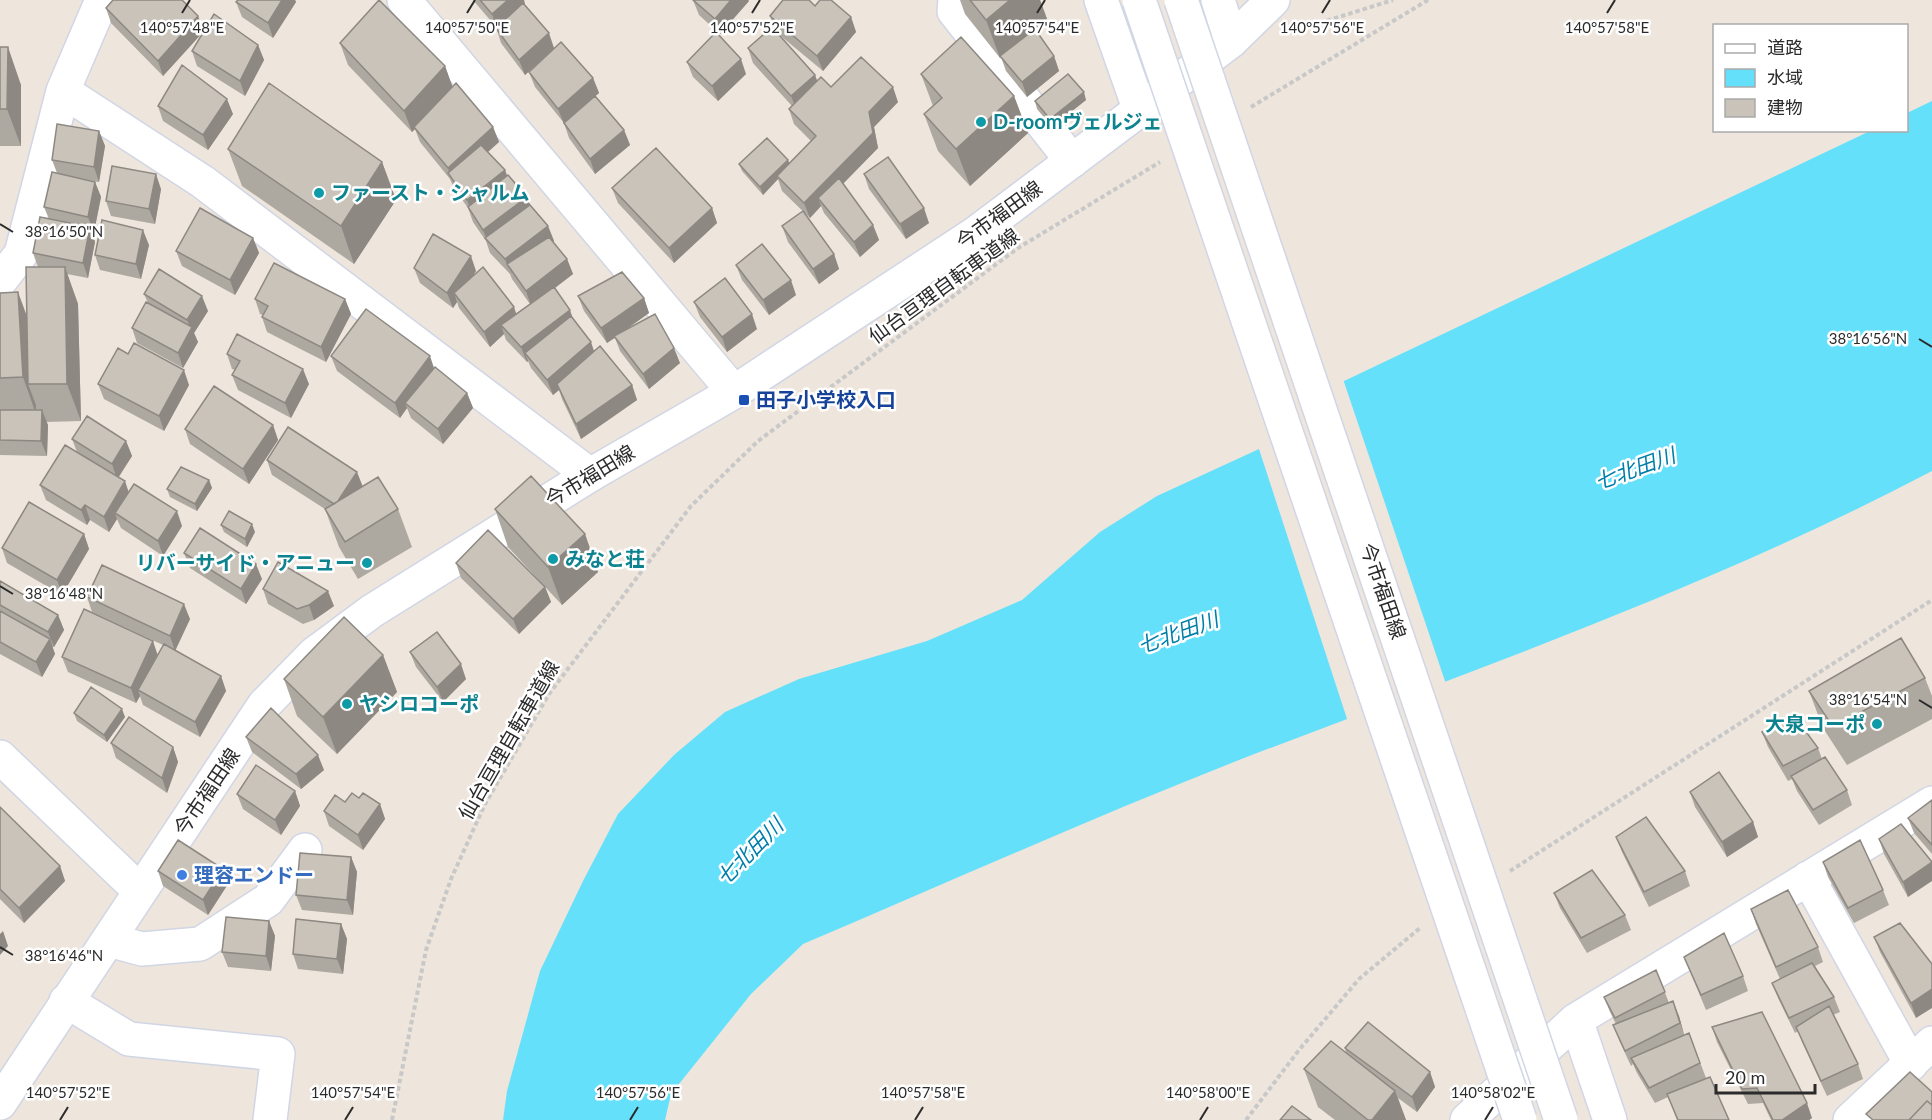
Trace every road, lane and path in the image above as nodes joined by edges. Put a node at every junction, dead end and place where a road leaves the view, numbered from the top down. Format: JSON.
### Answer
{"nodes":[{"id":1,"x":102,"y":0,"type":"edge"},
{"id":2,"x":404,"y":0,"type":"edge"},
{"id":3,"x":955,"y":0,"type":"edge"},
{"id":4,"x":1101,"y":0,"type":"edge"},
{"id":5,"x":1139,"y":0,"type":"edge"},
{"id":6,"x":1181,"y":0,"type":"edge"},
{"id":7,"x":1218,"y":0,"type":"edge"},
{"id":8,"x":1273,"y":0,"type":"edge"},
{"id":9,"x":1393,"y":0,"type":"edge"},
{"id":10,"x":1428,"y":0,"type":"edge"},
{"id":11,"x":1281,"y":35,"type":"dead end"},
{"id":12,"x":1232,"y":41,"type":"junction"},
{"id":13,"x":63,"y":91,"type":"junction"},
{"id":14,"x":1140,"y":111,"type":"junction"},
{"id":15,"x":1244,"y":112,"type":"dead end"},
{"id":16,"x":1162,"y":161,"type":"dead end"},
{"id":17,"x":1072,"y":162,"type":"junction"},
{"id":18,"x":0,"y":281,"type":"edge"},
{"id":19,"x":734,"y":392,"type":"junction"},
{"id":20,"x":590,"y":475,"type":"junction"},
{"id":21,"x":1932,"y":600,"type":"edge"},
{"id":22,"x":0,"y":757,"type":"edge"},
{"id":23,"x":1932,"y":802,"type":"edge"},
{"id":24,"x":305,"y":850,"type":"dead end"},
{"id":25,"x":1500,"y":877,"type":"dead end"},
{"id":26,"x":1808,"y":878,"type":"junction"},
{"id":27,"x":140,"y":891,"type":"junction"},
{"id":28,"x":1430,"y":922,"type":"dead end"},
{"id":29,"x":109,"y":940,"type":"junction"},
{"id":30,"x":66,"y":1002,"type":"junction"},
{"id":31,"x":1576,"y":1020,"type":"junction"},
{"id":32,"x":1921,"y":1054,"type":"edge"},
{"id":33,"x":0,"y":1103,"type":"edge"},
{"id":34,"x":270,"y":1120,"type":"edge"},
{"id":35,"x":392,"y":1120,"type":"edge"},
{"id":36,"x":1246,"y":1120,"type":"edge"},
{"id":37,"x":1468,"y":1120,"type":"edge"},
{"id":38,"x":1520,"y":1120,"type":"edge"},
{"id":39,"x":1561,"y":1120,"type":"edge"},
{"id":40,"x":1610,"y":1120,"type":"edge"},
{"id":41,"x":1850,"y":1120,"type":"edge"}],
"edges":[{"from":1,"to":13,"type":"main road"},
{"from":2,"to":19,"type":"main road"},
{"from":3,"to":17,"type":"main road"},
{"from":4,"to":14,"type":"main road"},
{"from":5,"to":38,"type":"main road","name":"今市福田線","bridge":true},
{"from":6,"to":39,"type":"main road","name":"今市福田線","bridge":true},
{"from":7,"to":12,"type":"main road"},
{"from":8,"to":12,"type":"main road","name":"今市福田線"},
{"from":9,"to":11,"type":"path"},
{"from":10,"to":15,"type":"path"},
{"from":12,"to":14,"type":"main road","name":"今市福田線"},
{"from":13,"to":18,"type":"main road"},
{"from":13,"to":20,"type":"main road"},
{"from":14,"to":17,"type":"main road","name":"今市福田線"},
{"from":16,"to":35,"type":"path","name":"仙台亘理自転車道線"},
{"from":17,"to":19,"type":"main road","name":"今市福田線"},
{"from":19,"to":20,"type":"main road","name":"今市福田線"},
{"from":20,"to":27,"type":"main road","name":"今市福田線"},
{"from":21,"to":25,"type":"path"},
{"from":22,"to":27,"type":"main road"},
{"from":23,"to":26,"type":"main road"},
{"from":24,"to":29,"type":"main road"},
{"from":26,"to":31,"type":"main road"},
{"from":26,"to":32,"type":"main road"},
{"from":27,"to":29,"type":"main road","name":"今市福田線"},
{"from":28,"to":36,"type":"path"},
{"from":29,"to":30,"type":"main road","name":"今市福田線"},
{"from":30,"to":33,"type":"main road","name":"今市福田線"},
{"from":30,"to":34,"type":"main road"},
{"from":31,"to":37,"type":"main road"},
{"from":31,"to":40,"type":"main road"},
{"from":32,"to":41,"type":"main road"}]}
